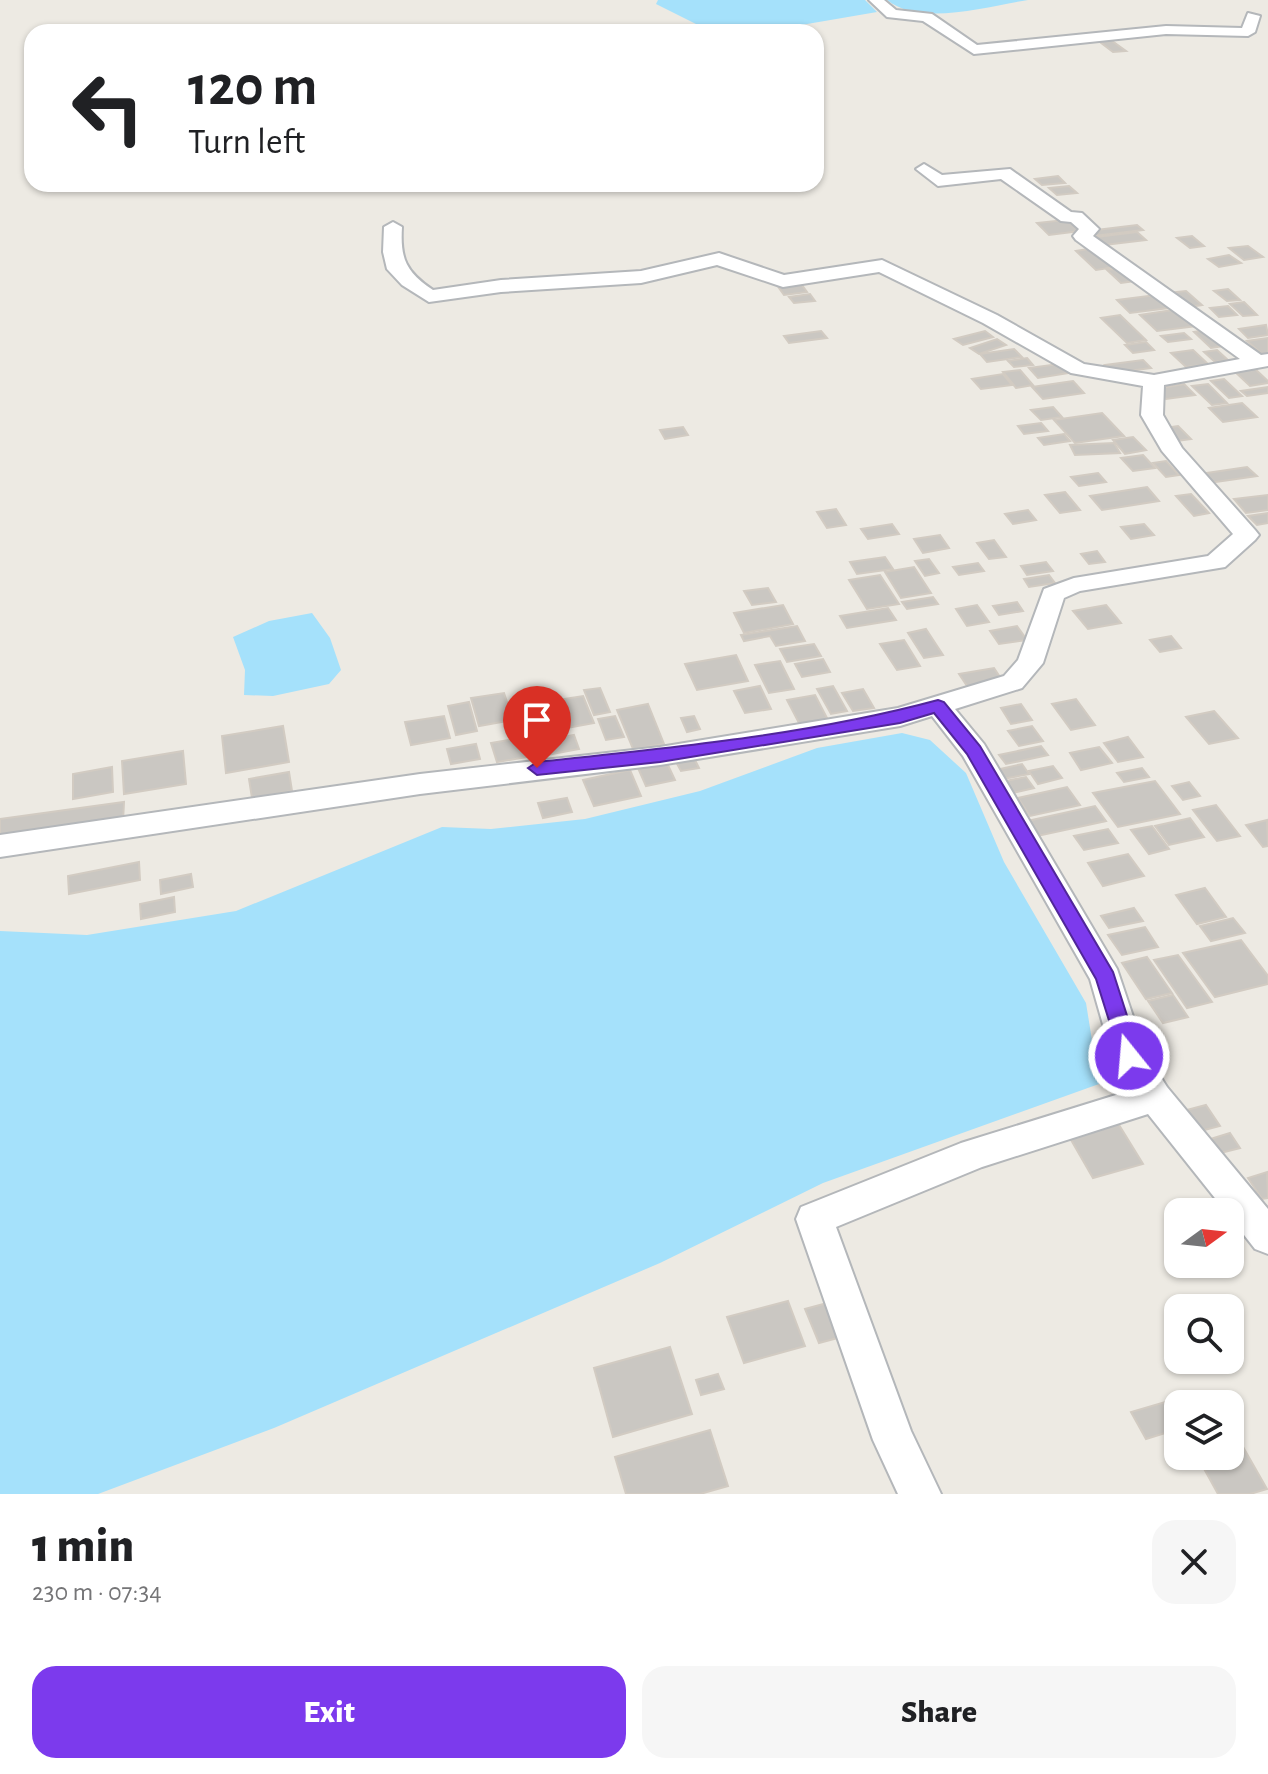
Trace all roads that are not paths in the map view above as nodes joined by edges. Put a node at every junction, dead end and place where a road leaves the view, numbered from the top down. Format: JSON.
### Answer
{"nodes":[{"id":1,"x":876,"y":0,"type":"edge"},
{"id":2,"x":1253,"y":16,"type":"dead end"},
{"id":3,"x":924,"y":169,"type":"dead end"},
{"id":4,"x":393,"y":227,"type":"dead end"},
{"id":5,"x":1263,"y":361,"type":"edge"},
{"id":6,"x":1154,"y":381,"type":"junction"},
{"id":7,"x":938,"y":706,"type":"junction"},
{"id":8,"x":0,"y":846,"type":"edge"},
{"id":9,"x":1155,"y":1097,"type":"junction"},
{"id":10,"x":1268,"y":1237,"type":"edge"},
{"id":11,"x":920,"y":1494,"type":"edge"}],
"edges":[{"from":1,"to":2,"type":"street"},
{"from":3,"to":5,"type":"street"},
{"from":4,"to":6,"type":"street"},
{"from":5,"to":6,"type":"street"},
{"from":6,"to":7,"type":"street"},
{"from":7,"to":8,"type":"street"},
{"from":7,"to":9,"type":"street"},
{"from":9,"to":10,"type":"street"},
{"from":9,"to":11,"type":"street"}]}
